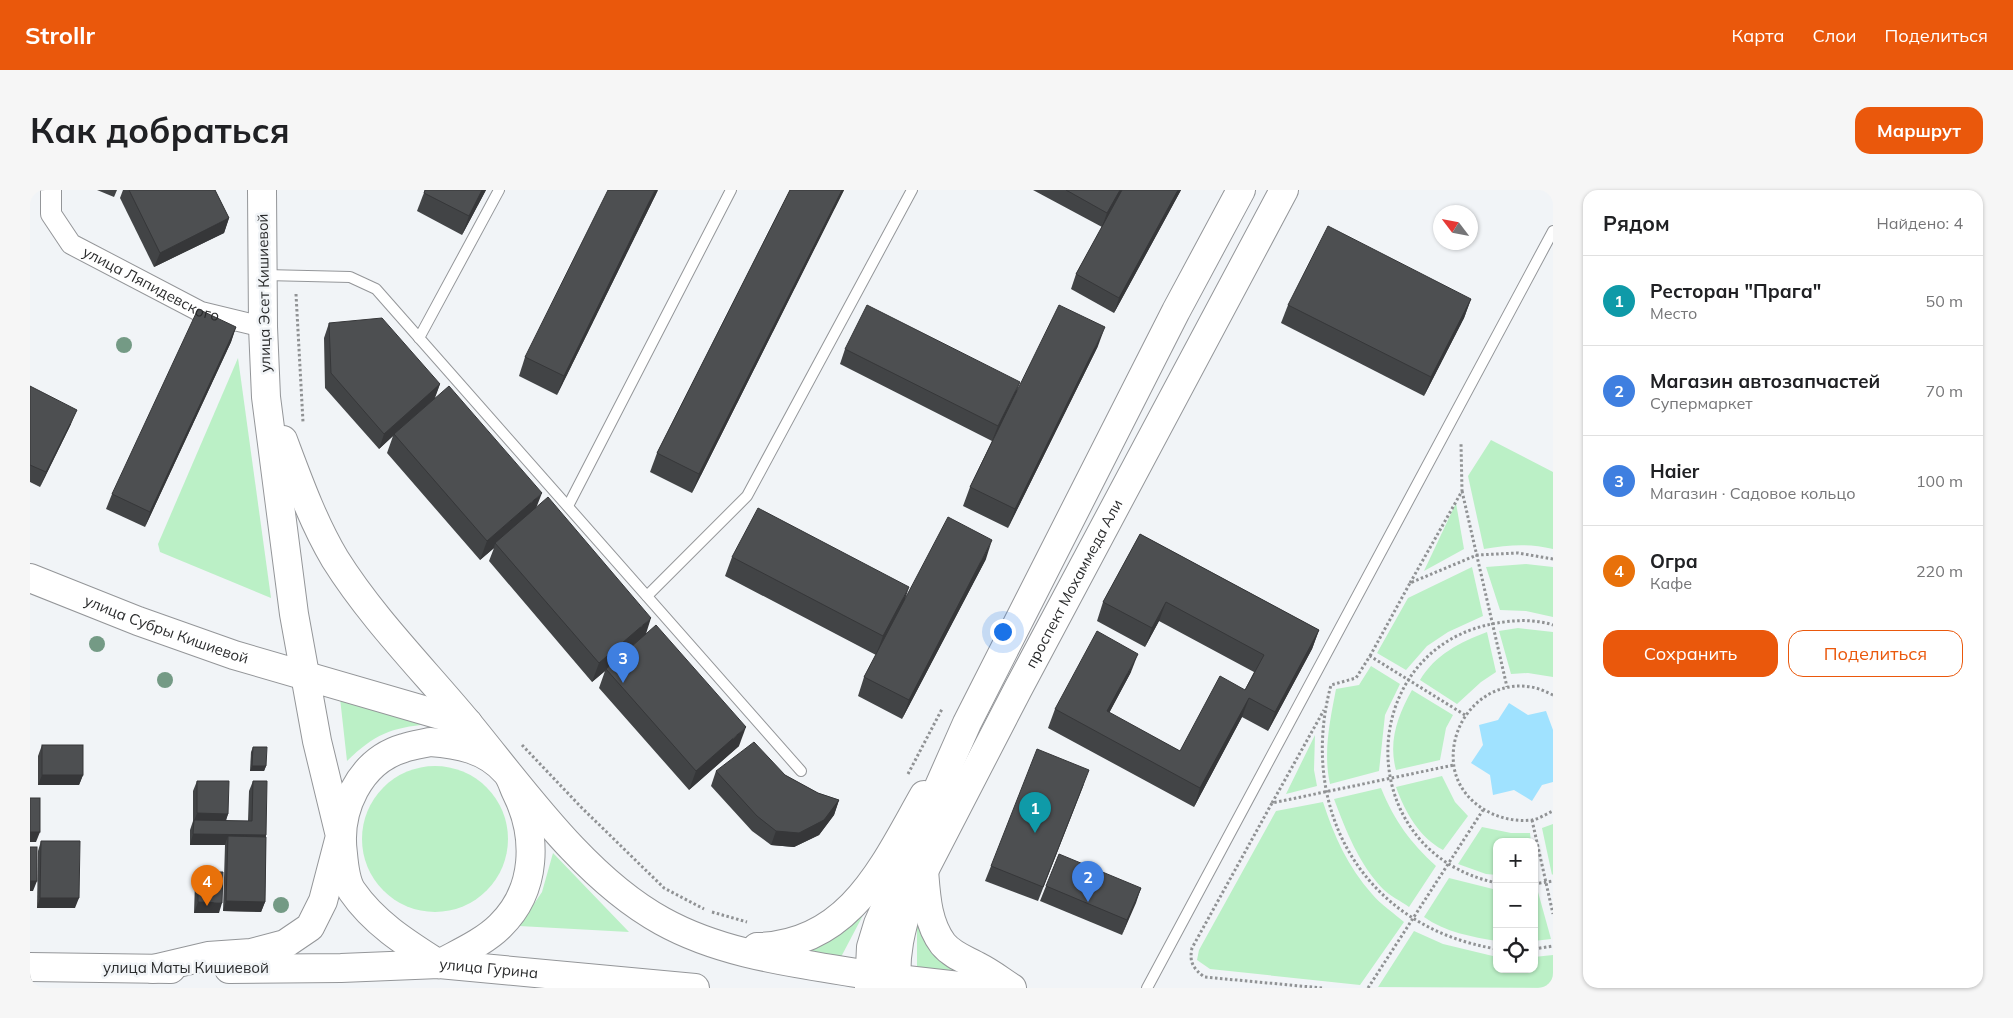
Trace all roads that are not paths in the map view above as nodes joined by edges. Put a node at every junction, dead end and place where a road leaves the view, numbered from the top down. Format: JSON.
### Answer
{"nodes":[{"id":1,"x":51,"y":190,"type":"edge"},
{"id":2,"x":262,"y":190,"type":"edge"},
{"id":3,"x":499,"y":190,"type":"edge"},
{"id":4,"x":731,"y":190,"type":"edge"},
{"id":5,"x":912,"y":190,"type":"edge"},
{"id":6,"x":1241,"y":190,"type":"edge"},
{"id":7,"x":1284,"y":190,"type":"edge"},
{"id":8,"x":1553,"y":231,"type":"edge"},
{"id":9,"x":262,"y":275,"type":"junction"},
{"id":10,"x":263,"y":327,"type":"junction"},
{"id":11,"x":419,"y":338,"type":"junction"},
{"id":12,"x":266,"y":396,"type":"junction"},
{"id":13,"x":568,"y":506,"type":"junction"},
{"id":14,"x":30,"y":578,"type":"edge"},
{"id":15,"x":647,"y":596,"type":"junction"},
{"id":16,"x":306,"y":675,"type":"junction"},
{"id":17,"x":468,"y":723,"type":"junction"},
{"id":18,"x":967,"y":723,"type":"junction"},
{"id":19,"x":801,"y":771,"type":"dead end"},
{"id":20,"x":507,"y":772,"type":"junction"},
{"id":21,"x":340,"y":836,"type":"junction"},
{"id":22,"x":924,"y":870,"type":"junction"},
{"id":23,"x":725,"y":948,"type":"junction"},
{"id":24,"x":439,"y":964,"type":"junction"},
{"id":25,"x":30,"y":967,"type":"edge"},
{"id":26,"x":153,"y":969,"type":"junction"},
{"id":27,"x":342,"y":978,"type":"edge"},
{"id":28,"x":868,"y":982,"type":"edge"},
{"id":29,"x":897,"y":984,"type":"edge"},
{"id":30,"x":695,"y":988,"type":"edge"},
{"id":31,"x":978,"y":988,"type":"edge"},
{"id":32,"x":1012,"y":988,"type":"edge"},
{"id":33,"x":1147,"y":988,"type":"edge"}],
"edges":[{"from":1,"to":10,"type":"street","name":"улица Ляпидевского"},
{"from":2,"to":9,"type":"main road","name":"улица Эсет Кишиевой"},
{"from":3,"to":11,"type":"lane"},
{"from":4,"to":13,"type":"lane"},
{"from":5,"to":15,"type":"lane"},
{"from":6,"to":18,"type":"main road","name":"проспект Мохаммеда Али"},
{"from":7,"to":22,"type":"main road","name":"проспект Мохаммеда Али"},
{"from":8,"to":33,"type":"lane"},
{"from":9,"to":10,"type":"main road","name":"улица Эсет Кишиевой"},
{"from":9,"to":11,"type":"lane"},
{"from":10,"to":12,"type":"main road","name":"улица Эсет Кишиевой"},
{"from":11,"to":13,"type":"lane"},
{"from":12,"to":16,"type":"main road"},
{"from":12,"to":17,"type":"main road"},
{"from":13,"to":15,"type":"lane"},
{"from":14,"to":16,"type":"main road","name":"улица Субры Кишиевой"},
{"from":15,"to":19,"type":"lane"},
{"from":16,"to":17,"type":"main road","name":"улица Субры Кишиевой"},
{"from":16,"to":21,"type":"main road"},
{"from":17,"to":20,"type":"main road"},
{"from":18,"to":23,"type":"main road"},
{"from":18,"to":28,"type":"main road","name":"проспект Мохаммеда Али"},
{"from":20,"to":21,"type":"main road"},
{"from":20,"to":23,"type":"main road"},
{"from":20,"to":24,"type":"main road"},
{"from":21,"to":24,"type":"main road"},
{"from":21,"to":26,"type":"main road"},
{"from":22,"to":29,"type":"main road","name":"проспект Мохаммеда Али"},
{"from":22,"to":32,"type":"main road"},
{"from":23,"to":28,"type":"main road"},
{"from":24,"to":27,"type":"main road","name":"улица Гурина"},
{"from":24,"to":30,"type":"main road","name":"улица Гурина"},
{"from":25,"to":26,"type":"main road","name":"улица Маты Кишиевой"},
{"from":26,"to":27,"type":"main road","name":"улица Маты Кишиевой"},
{"from":28,"to":29,"type":"main road"},
{"from":29,"to":31,"type":"main road"}]}
